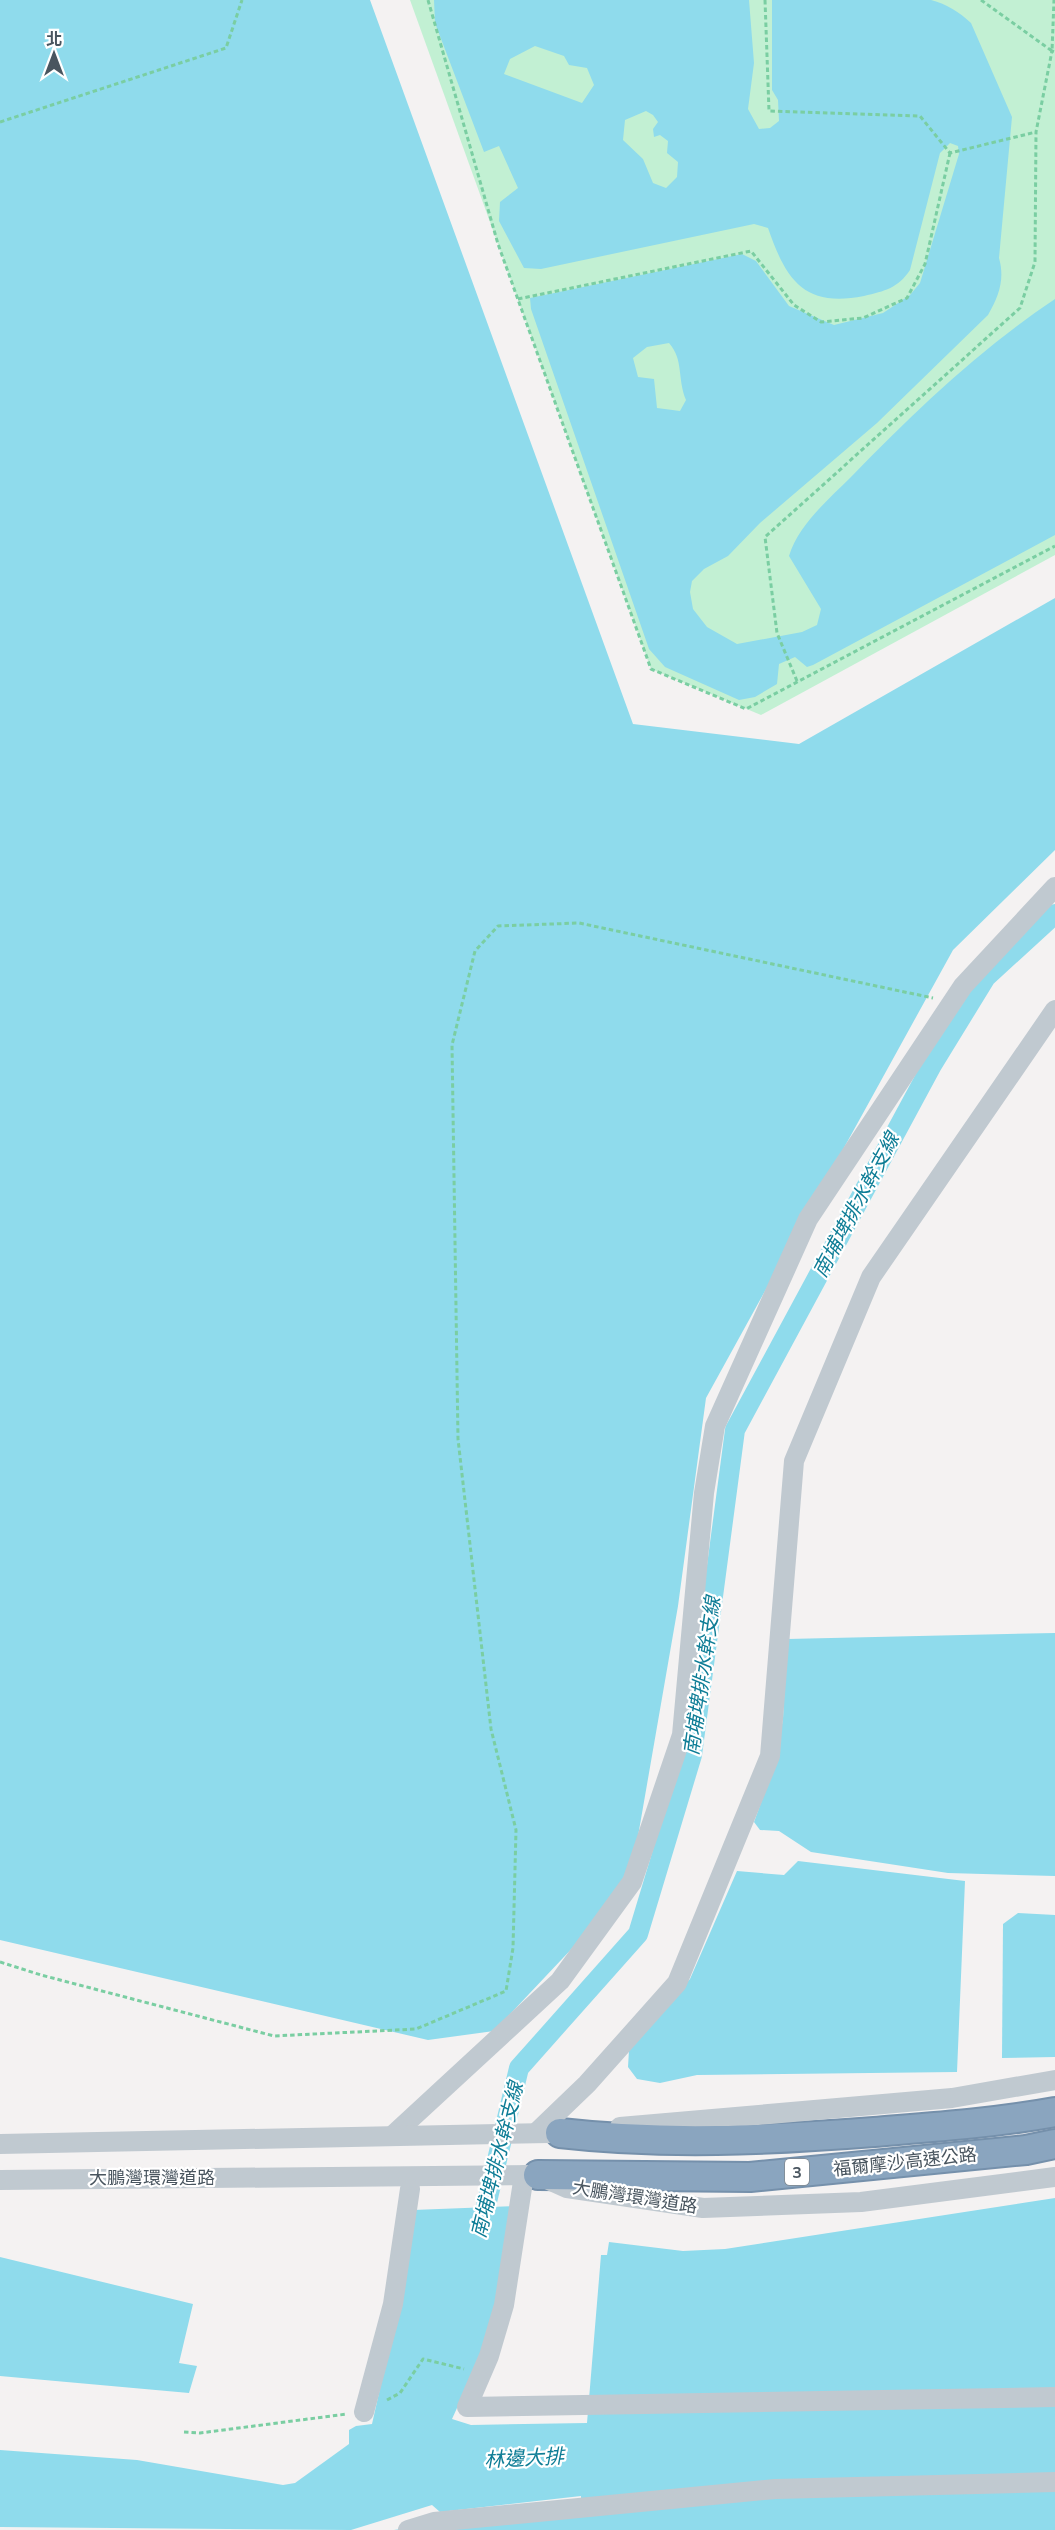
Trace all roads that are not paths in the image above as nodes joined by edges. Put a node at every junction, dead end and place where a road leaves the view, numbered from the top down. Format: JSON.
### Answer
{"nodes":[{"id":1,"x":1055,"y":887,"type":"edge"},
{"id":2,"x":1055,"y":1010,"type":"edge"},
{"id":3,"x":1055,"y":2080,"type":"edge"},
{"id":4,"x":1055,"y":2112,"type":"edge"},
{"id":5,"x":544,"y":2133,"type":"junction"},
{"id":6,"x":392,"y":2136,"type":"junction"},
{"id":7,"x":0,"y":2144,"type":"edge"},
{"id":8,"x":1055,"y":2144,"type":"edge"},
{"id":9,"x":1055,"y":2176,"type":"edge"},
{"id":10,"x":527,"y":2178,"type":"junction"},
{"id":11,"x":0,"y":2180,"type":"edge"},
{"id":12,"x":450,"y":2182,"type":"junction"},
{"id":13,"x":410,"y":2188,"type":"junction"},
{"id":14,"x":0,"y":2192,"type":"edge"},
{"id":15,"x":1055,"y":2397,"type":"edge"},
{"id":16,"x":364,"y":2412,"type":"road end"},
{"id":17,"x":1055,"y":2482,"type":"edge"},
{"id":18,"x":408,"y":2530,"type":"edge"}],
"edges":[{"from":1,"to":6,"type":"street"},
{"from":2,"to":5,"type":"street"},
{"from":3,"to":5,"type":"street","name":"大鵬灣環灣道路"},
{"from":4,"to":5,"type":"highway","name":"福爾摩沙高速公路","number":"3"},
{"from":5,"to":6,"type":"street","name":"大鵬灣環灣道路"},
{"from":6,"to":7,"type":"street","name":"大鵬灣環灣道路"},
{"from":8,"to":10,"type":"highway","name":"福爾摩沙高速公路","number":"3"},
{"from":9,"to":10,"type":"street","name":"大鵬灣環灣道路"},
{"from":10,"to":12,"type":"street","name":"大鵬灣環灣道路"},
{"from":10,"to":15,"type":"street"},
{"from":11,"to":12,"type":"street","name":"大鵬灣環灣道路"},
{"from":12,"to":13,"type":"street"},
{"from":13,"to":14,"type":"street"},
{"from":13,"to":16,"type":"street"},
{"from":17,"to":18,"type":"street"}]}
